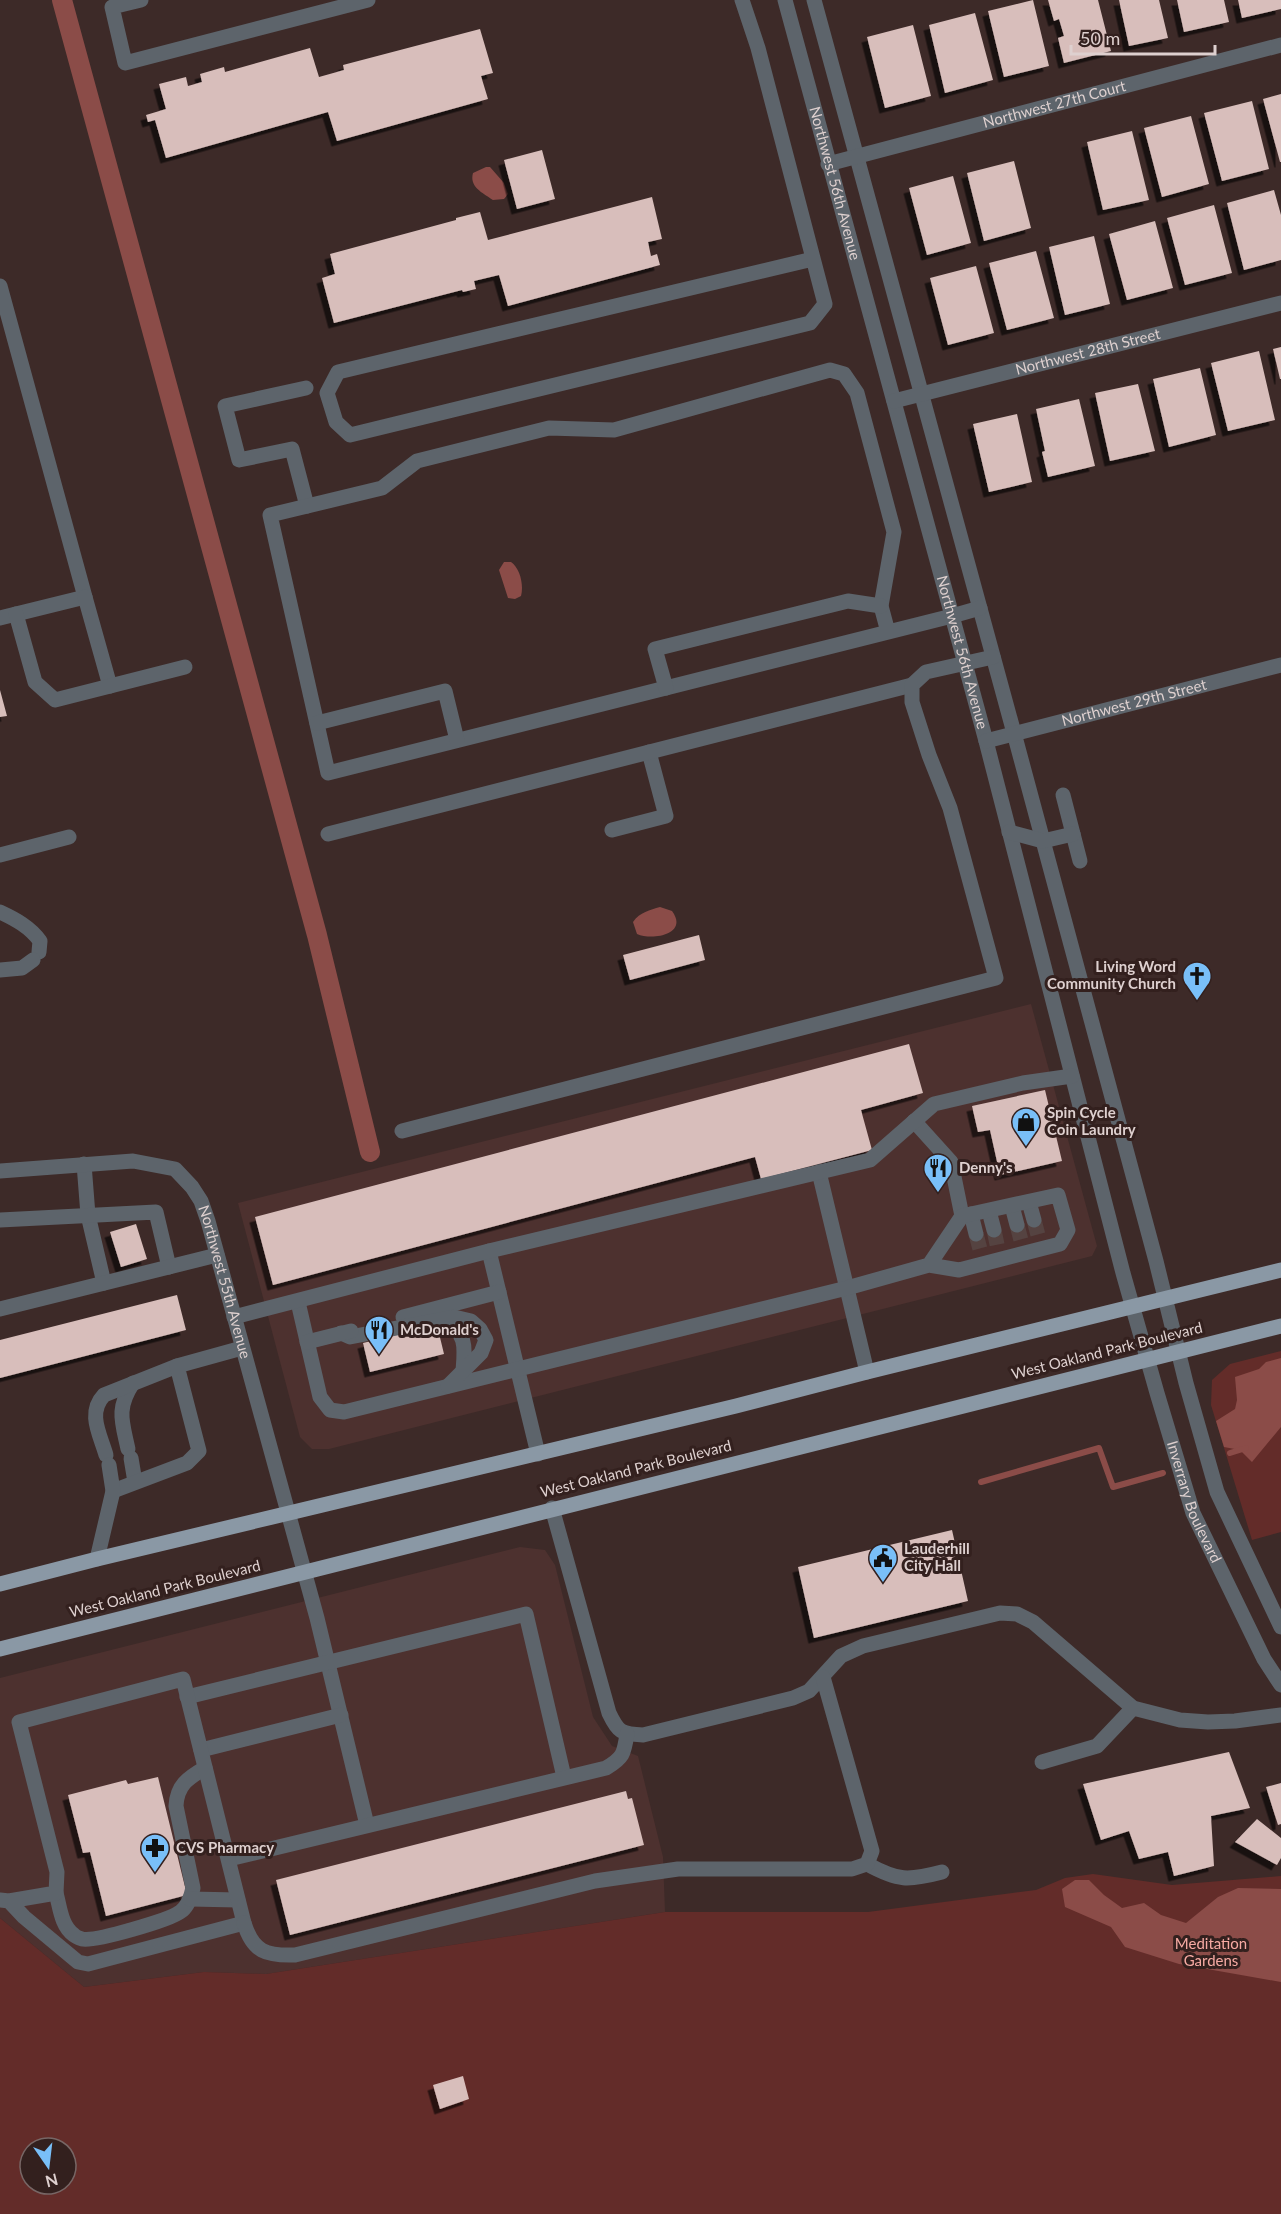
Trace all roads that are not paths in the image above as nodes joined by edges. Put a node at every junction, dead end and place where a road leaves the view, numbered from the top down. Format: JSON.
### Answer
{"nodes":[{"id":1,"x":141,"y":0,"type":"edge"},
{"id":2,"x":368,"y":0,"type":"edge"},
{"id":3,"x":742,"y":0,"type":"edge"},
{"id":4,"x":785,"y":0,"type":"edge"},
{"id":5,"x":814,"y":0,"type":"edge"},
{"id":6,"x":1281,"y":45,"type":"edge"},
{"id":7,"x":857,"y":155,"type":"junction"},
{"id":8,"x":828,"y":164,"type":"junction"},
{"id":9,"x":813,"y":258,"type":"junction"},
{"id":10,"x":0,"y":286,"type":"edge"},
{"id":11,"x":1281,"y":303,"type":"edge"},
{"id":12,"x":306,"y":388,"type":"dead end"},
{"id":13,"x":922,"y":394,"type":"junction"},
{"id":14,"x":894,"y":401,"type":"junction"},
{"id":15,"x":307,"y":506,"type":"junction"},
{"id":16,"x":85,"y":597,"type":"junction"},
{"id":17,"x":881,"y":606,"type":"junction"},
{"id":18,"x":980,"y":608,"type":"junction"},
{"id":19,"x":16,"y":614,"type":"junction"},
{"id":20,"x":952,"y":616,"type":"junction"},
{"id":21,"x":0,"y":618,"type":"edge"},
{"id":22,"x":888,"y":632,"type":"junction"},
{"id":23,"x":993,"y":657,"type":"junction"},
{"id":24,"x":965,"y":663,"type":"junction"},
{"id":25,"x":1281,"y":665,"type":"edge"},
{"id":26,"x":184,"y":667,"type":"dead end"},
{"id":27,"x":912,"y":685,"type":"junction"},
{"id":28,"x":110,"y":686,"type":"junction"},
{"id":29,"x":666,"y":688,"type":"junction"},
{"id":30,"x":317,"y":723,"type":"junction"},
{"id":31,"x":1014,"y":734,"type":"junction"},
{"id":32,"x":457,"y":740,"type":"junction"},
{"id":33,"x":986,"y":741,"type":"junction"},
{"id":34,"x":649,"y":752,"type":"junction"},
{"id":35,"x":1063,"y":795,"type":"dead end"},
{"id":36,"x":612,"y":830,"type":"dead end"},
{"id":37,"x":1009,"y":832,"type":"junction"},
{"id":38,"x":328,"y":834,"type":"dead end"},
{"id":39,"x":1073,"y":834,"type":"junction"},
{"id":40,"x":69,"y":837,"type":"dead end"},
{"id":41,"x":1043,"y":841,"type":"junction"},
{"id":42,"x":0,"y":855,"type":"edge"},
{"id":43,"x":1080,"y":861,"type":"dead end"},
{"id":44,"x":0,"y":912,"type":"edge"},
{"id":45,"x":0,"y":970,"type":"edge"},
{"id":46,"x":1072,"y":1076,"type":"junction"},
{"id":47,"x":914,"y":1121,"type":"junction"},
{"id":48,"x":402,"y":1131,"type":"dead end"},
{"id":49,"x":84,"y":1164,"type":"junction"},
{"id":50,"x":0,"y":1171,"type":"edge"},
{"id":51,"x":819,"y":1172,"type":"junction"},
{"id":52,"x":1029,"y":1202,"type":"junction"},
{"id":53,"x":1012,"y":1206,"type":"junction"},
{"id":54,"x":989,"y":1210,"type":"junction"},
{"id":55,"x":88,"y":1215,"type":"junction"},
{"id":56,"x":967,"y":1215,"type":"junction"},
{"id":57,"x":0,"y":1220,"type":"edge"},
{"id":58,"x":1034,"y":1220,"type":"tunnel mouth"},
{"id":59,"x":1017,"y":1225,"type":"tunnel mouth"},
{"id":60,"x":994,"y":1230,"type":"tunnel mouth"},
{"id":61,"x":976,"y":1234,"type":"tunnel mouth"},
{"id":62,"x":489,"y":1251,"type":"junction"},
{"id":63,"x":217,"y":1255,"type":"junction"},
{"id":64,"x":929,"y":1265,"type":"junction"},
{"id":65,"x":169,"y":1268,"type":"junction"},
{"id":66,"x":1281,"y":1270,"type":"edge"},
{"id":67,"x":104,"y":1283,"type":"junction"},
{"id":68,"x":847,"y":1288,"type":"junction"},
{"id":69,"x":499,"y":1292,"type":"junction"},
{"id":70,"x":1165,"y":1299,"type":"junction"},
{"id":71,"x":298,"y":1302,"type":"junction"},
{"id":72,"x":1133,"y":1306,"type":"junction"},
{"id":73,"x":0,"y":1309,"type":"edge"},
{"id":74,"x":234,"y":1317,"type":"junction"},
{"id":75,"x":445,"y":1318,"type":"junction"},
{"id":76,"x":1281,"y":1326,"type":"edge"},
{"id":77,"x":341,"y":1333,"type":"junction"},
{"id":78,"x":307,"y":1342,"type":"junction"},
{"id":79,"x":242,"y":1348,"type":"junction"},
{"id":80,"x":1178,"y":1352,"type":"junction"},
{"id":81,"x":1148,"y":1359,"type":"junction"},
{"id":82,"x":177,"y":1366,"type":"junction"},
{"id":83,"x":517,"y":1369,"type":"junction"},
{"id":84,"x":463,"y":1371,"type":"junction"},
{"id":85,"x":867,"y":1372,"type":"junction"},
{"id":86,"x":133,"y":1383,"type":"junction"},
{"id":87,"x":448,"y":1386,"type":"junction"},
{"id":88,"x":538,"y":1454,"type":"junction"},
{"id":89,"x":135,"y":1482,"type":"junction"},
{"id":90,"x":113,"y":1491,"type":"junction"},
{"id":91,"x":552,"y":1508,"type":"junction"},
{"id":92,"x":287,"y":1513,"type":"junction"},
{"id":93,"x":97,"y":1559,"type":"junction"},
{"id":94,"x":304,"y":1572,"type":"junction"},
{"id":95,"x":0,"y":1584,"type":"edge"},
{"id":96,"x":1281,"y":1627,"type":"edge"},
{"id":97,"x":0,"y":1649,"type":"edge"},
{"id":98,"x":328,"y":1662,"type":"junction"},
{"id":99,"x":822,"y":1677,"type":"junction"},
{"id":100,"x":1281,"y":1685,"type":"edge"},
{"id":101,"x":187,"y":1697,"type":"junction"},
{"id":102,"x":1133,"y":1708,"type":"junction"},
{"id":103,"x":341,"y":1715,"type":"junction"},
{"id":104,"x":1281,"y":1715,"type":"edge"},
{"id":105,"x":627,"y":1734,"type":"junction"},
{"id":106,"x":201,"y":1750,"type":"junction"},
{"id":107,"x":1042,"y":1762,"type":"dead end"},
{"id":108,"x":205,"y":1768,"type":"junction"},
{"id":109,"x":564,"y":1777,"type":"junction"},
{"id":110,"x":367,"y":1825,"type":"junction"},
{"id":111,"x":229,"y":1859,"type":"junction"},
{"id":112,"x":867,"y":1864,"type":"junction"},
{"id":113,"x":942,"y":1872,"type":"dead end"},
{"id":114,"x":56,"y":1893,"type":"junction"},
{"id":115,"x":190,"y":1899,"type":"junction"},
{"id":116,"x":4,"y":1900,"type":"edge"},
{"id":117,"x":238,"y":1900,"type":"junction"},
{"id":118,"x":244,"y":1923,"type":"junction"},
{"id":119,"x":83,"y":1939,"type":"junction"},
{"id":120,"x":68,"y":1953,"type":"junction"}],
"edges":[{"from":1,"to":2,"type":"street"},
{"from":3,"to":9,"type":"street"},
{"from":4,"to":8,"type":"street","name":"Northwest 56th Avenue"},
{"from":5,"to":7,"type":"street","name":"Northwest 56th Avenue"},
{"from":6,"to":7,"type":"street","name":"Northwest 27th Court"},
{"from":7,"to":8,"type":"street","name":"Northwest 27th Court"},
{"from":7,"to":13,"type":"street","name":"Northwest 56th Avenue"},
{"from":8,"to":14,"type":"street","name":"Northwest 56th Avenue"},
{"from":9,"to":9,"type":"street"},
{"from":10,"to":16,"type":"street"},
{"from":11,"to":13,"type":"street","name":"Northwest 28th Street"},
{"from":12,"to":15,"type":"street"},
{"from":13,"to":14,"type":"street","name":"Northwest 28th Street"},
{"from":13,"to":18,"type":"street","name":"Northwest 56th Avenue"},
{"from":14,"to":20,"type":"street","name":"Northwest 56th Avenue"},
{"from":15,"to":17,"type":"street"},
{"from":15,"to":30,"type":"street"},
{"from":16,"to":19,"type":"street"},
{"from":16,"to":28,"type":"street"},
{"from":17,"to":22,"type":"street"},
{"from":17,"to":29,"type":"street"},
{"from":18,"to":20,"type":"street"},
{"from":18,"to":23,"type":"street","name":"Northwest 56th Avenue"},
{"from":19,"to":21,"type":"street"},
{"from":19,"to":28,"type":"street"},
{"from":20,"to":22,"type":"street"},
{"from":20,"to":24,"type":"street","name":"Northwest 56th Avenue"},
{"from":22,"to":29,"type":"street"},
{"from":23,"to":24,"type":"street"},
{"from":23,"to":31,"type":"street","name":"Northwest 56th Avenue"},
{"from":24,"to":27,"type":"street"},
{"from":24,"to":33,"type":"street","name":"Northwest 56th Avenue"},
{"from":25,"to":31,"type":"street","name":"Northwest 29th Street"},
{"from":26,"to":28,"type":"street"},
{"from":27,"to":34,"type":"street"},
{"from":27,"to":48,"type":"street"},
{"from":29,"to":32,"type":"street"},
{"from":30,"to":32,"type":"street"},
{"from":30,"to":32,"type":"street"},
{"from":31,"to":33,"type":"street","name":"Northwest 29th Street"},
{"from":31,"to":41,"type":"street","name":"Northwest 56th Avenue"},
{"from":33,"to":37,"type":"street","name":"Northwest 56th Avenue"},
{"from":34,"to":36,"type":"street"},
{"from":34,"to":38,"type":"street"},
{"from":35,"to":39,"type":"street"},
{"from":37,"to":41,"type":"street"},
{"from":37,"to":46,"type":"street","name":"Northwest 56th Avenue"},
{"from":39,"to":41,"type":"street"},
{"from":39,"to":43,"type":"street"},
{"from":40,"to":42,"type":"street"},
{"from":41,"to":70,"type":"street","name":"Northwest 56th Avenue"},
{"from":44,"to":45,"type":"street"},
{"from":46,"to":47,"type":"street"},
{"from":46,"to":72,"type":"street","name":"Northwest 56th Avenue"},
{"from":47,"to":51,"type":"street"},
{"from":47,"to":56,"type":"street"},
{"from":49,"to":50,"type":"street","name":"Northwest 55th Avenue"},
{"from":49,"to":55,"type":"street"},
{"from":49,"to":63,"type":"street","name":"Northwest 55th Avenue"},
{"from":51,"to":62,"type":"street"},
{"from":51,"to":68,"type":"street"},
{"from":52,"to":53,"type":"street"},
{"from":52,"to":58,"type":"street"},
{"from":52,"to":64,"type":"street"},
{"from":53,"to":54,"type":"street"},
{"from":53,"to":59,"type":"street"},
{"from":54,"to":56,"type":"street"},
{"from":54,"to":60,"type":"street"},
{"from":55,"to":57,"type":"street"},
{"from":55,"to":65,"type":"street"},
{"from":55,"to":67,"type":"street"},
{"from":56,"to":61,"type":"street"},
{"from":56,"to":64,"type":"street"},
{"from":62,"to":69,"type":"street"},
{"from":62,"to":71,"type":"street"},
{"from":63,"to":65,"type":"street"},
{"from":63,"to":74,"type":"street","name":"Northwest 55th Avenue"},
{"from":64,"to":68,"type":"street"},
{"from":65,"to":67,"type":"street"},
{"from":66,"to":70,"type":"main road"},
{"from":67,"to":73,"type":"street"},
{"from":68,"to":83,"type":"street"},
{"from":68,"to":85,"type":"street"},
{"from":69,"to":77,"type":"street"},
{"from":69,"to":83,"type":"street"},
{"from":70,"to":72,"type":"main road"},
{"from":70,"to":80,"type":"street","name":"Inverrary Boulevard"},
{"from":71,"to":74,"type":"street"},
{"from":71,"to":78,"type":"street"},
{"from":72,"to":81,"type":"street","name":"Inverrary Boulevard"},
{"from":72,"to":85,"type":"main road"},
{"from":74,"to":79,"type":"street","name":"Northwest 55th Avenue"},
{"from":75,"to":77,"type":"street"},
{"from":75,"to":84,"type":"street"},
{"from":75,"to":84,"type":"street"},
{"from":76,"to":80,"type":"main road","name":"West Oakland Park Boulevard"},
{"from":77,"to":78,"type":"street"},
{"from":78,"to":87,"type":"street"},
{"from":79,"to":82,"type":"street"},
{"from":79,"to":92,"type":"street","name":"Northwest 55th Avenue"},
{"from":80,"to":81,"type":"main road","name":"West Oakland Park Boulevard"},
{"from":80,"to":96,"type":"street","name":"Inverrary Boulevard"},
{"from":81,"to":91,"type":"main road","name":"West Oakland Park Boulevard"},
{"from":81,"to":100,"type":"street","name":"Inverrary Boulevard"},
{"from":82,"to":86,"type":"street"},
{"from":82,"to":89,"type":"street"},
{"from":83,"to":87,"type":"street"},
{"from":83,"to":88,"type":"street"},
{"from":84,"to":87,"type":"street"},
{"from":85,"to":88,"type":"main road"},
{"from":86,"to":89,"type":"street"},
{"from":86,"to":90,"type":"street"},
{"from":88,"to":92,"type":"main road"},
{"from":89,"to":90,"type":"street"},
{"from":90,"to":93,"type":"street"},
{"from":91,"to":94,"type":"main road","name":"West Oakland Park Boulevard"},
{"from":91,"to":105,"type":"street"},
{"from":92,"to":93,"type":"main road"},
{"from":92,"to":94,"type":"street","name":"Northwest 55th Avenue"},
{"from":93,"to":95,"type":"main road"},
{"from":94,"to":97,"type":"main road","name":"West Oakland Park Boulevard"},
{"from":94,"to":98,"type":"street","name":"Northwest 55th Avenue"},
{"from":98,"to":101,"type":"street"},
{"from":98,"to":103,"type":"street","name":"Northwest 55th Avenue"},
{"from":98,"to":109,"type":"street"},
{"from":99,"to":102,"type":"street"},
{"from":99,"to":105,"type":"street"},
{"from":99,"to":112,"type":"street"},
{"from":101,"to":106,"type":"street"},
{"from":101,"to":114,"type":"street"},
{"from":102,"to":104,"type":"street"},
{"from":102,"to":107,"type":"street"},
{"from":103,"to":106,"type":"street"},
{"from":103,"to":110,"type":"street","name":"Northwest 55th Avenue"},
{"from":105,"to":109,"type":"street"},
{"from":106,"to":108,"type":"street"},
{"from":108,"to":111,"type":"street"},
{"from":108,"to":115,"type":"street"},
{"from":109,"to":110,"type":"street"},
{"from":110,"to":111,"type":"street"},
{"from":111,"to":117,"type":"street"},
{"from":112,"to":113,"type":"street"},
{"from":112,"to":118,"type":"street"},
{"from":114,"to":116,"type":"street"},
{"from":114,"to":119,"type":"street"},
{"from":115,"to":117,"type":"street"},
{"from":115,"to":119,"type":"street"},
{"from":116,"to":120,"type":"street"},
{"from":117,"to":118,"type":"street"},
{"from":118,"to":120,"type":"street"},
{"from":119,"to":120,"type":"street"}]}
